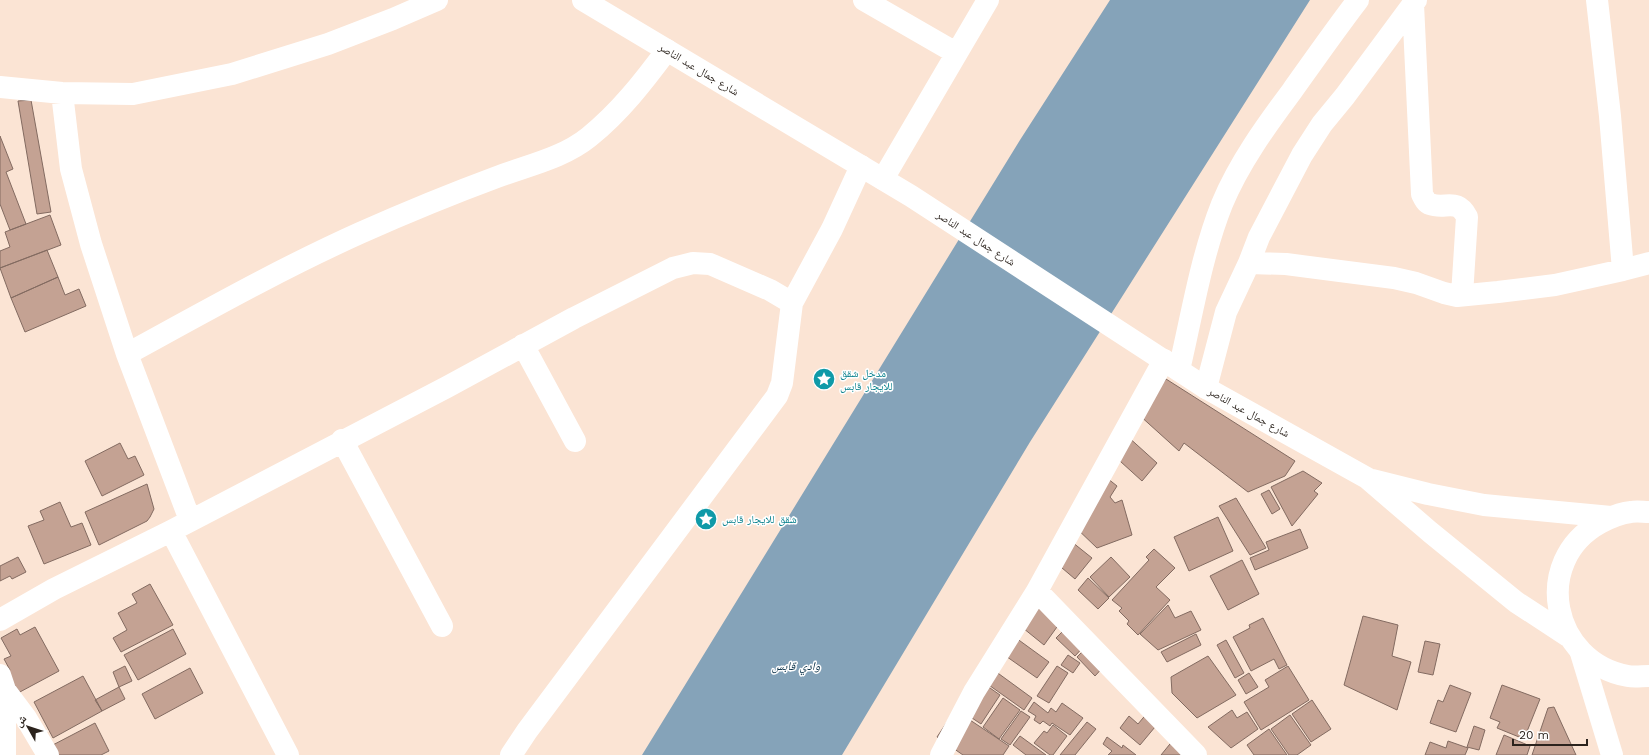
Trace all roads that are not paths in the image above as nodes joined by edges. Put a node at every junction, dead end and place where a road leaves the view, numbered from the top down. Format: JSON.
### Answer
{"nodes":[{"id":1,"x":411,"y":0,"type":"edge"},
{"id":2,"x":437,"y":0,"type":"edge"},
{"id":3,"x":583,"y":0,"type":"edge"},
{"id":4,"x":864,"y":0,"type":"edge"},
{"id":5,"x":988,"y":0,"type":"edge"},
{"id":6,"x":1358,"y":0,"type":"edge"},
{"id":7,"x":1597,"y":0,"type":"edge"},
{"id":8,"x":1414,"y":2,"type":"edge"},
{"id":9,"x":393,"y":19,"type":"junction"},
{"id":10,"x":667,"y":50,"type":"junction"},
{"id":11,"x":956,"y":53,"type":"junction"},
{"id":12,"x":0,"y":87,"type":"edge"},
{"id":13,"x":62,"y":93,"type":"junction"},
{"id":14,"x":862,"y":166,"type":"junction"},
{"id":15,"x":883,"y":179,"type":"junction"},
{"id":16,"x":1249,"y":263,"type":"junction"},
{"id":17,"x":1649,"y":263,"type":"edge"},
{"id":18,"x":1623,"y":270,"type":"junction"},
{"id":19,"x":1462,"y":295,"type":"junction"},
{"id":20,"x":792,"y":303,"type":"junction"},
{"id":21,"x":523,"y":345,"type":"junction"},
{"id":22,"x":127,"y":354,"type":"junction"},
{"id":23,"x":1171,"y":365,"type":"junction"},
{"id":24,"x":1206,"y":388,"type":"junction"},
{"id":25,"x":342,"y":440,"type":"junction"},
{"id":26,"x":575,"y":441,"type":"dead end"},
{"id":27,"x":1367,"y":478,"type":"junction"},
{"id":28,"x":1649,"y":512,"type":"edge"},
{"id":29,"x":1611,"y":517,"type":"junction"},
{"id":30,"x":190,"y":520,"type":"junction"},
{"id":31,"x":171,"y":531,"type":"junction"},
{"id":32,"x":1037,"y":591,"type":"junction"},
{"id":33,"x":0,"y":620,"type":"edge"},
{"id":34,"x":442,"y":626,"type":"dead end"},
{"id":35,"x":1575,"y":644,"type":"junction"},
{"id":36,"x":1649,"y":676,"type":"edge"},
{"id":37,"x":2,"y":682,"type":"edge"},
{"id":38,"x":6,"y":755,"type":"edge"},
{"id":39,"x":48,"y":755,"type":"edge"},
{"id":40,"x":288,"y":755,"type":"edge"},
{"id":41,"x":511,"y":755,"type":"edge"},
{"id":42,"x":941,"y":755,"type":"edge"},
{"id":43,"x":1196,"y":755,"type":"edge"},
{"id":44,"x":1612,"y":755,"type":"edge"}],
"edges":[{"from":1,"to":9,"type":"street"},
{"from":2,"to":9,"type":"street"},
{"from":3,"to":10,"type":"street","name":"شارع جمال عبد الناصر"},
{"from":4,"to":11,"type":"street"},
{"from":5,"to":11,"type":"street"},
{"from":6,"to":23,"type":"street"},
{"from":7,"to":18,"type":"street"},
{"from":8,"to":16,"type":"street"},
{"from":8,"to":19,"type":"street"},
{"from":9,"to":13,"type":"street"},
{"from":10,"to":14,"type":"street","name":"شارع جمال عبد الناصر"},
{"from":10,"to":22,"type":"street"},
{"from":11,"to":15,"type":"street"},
{"from":12,"to":13,"type":"street"},
{"from":13,"to":22,"type":"street"},
{"from":14,"to":15,"type":"street","name":"شارع جمال عبد الناصر"},
{"from":14,"to":20,"type":"street"},
{"from":15,"to":23,"type":"street","name":"شارع جمال عبد الناصر"},
{"from":16,"to":19,"type":"street"},
{"from":16,"to":24,"type":"street"},
{"from":17,"to":18,"type":"street"},
{"from":18,"to":19,"type":"street"},
{"from":20,"to":21,"type":"street"},
{"from":20,"to":41,"type":"street"},
{"from":21,"to":25,"type":"street"},
{"from":21,"to":26,"type":"street"},
{"from":22,"to":30,"type":"street"},
{"from":23,"to":24,"type":"street","name":"شارع جمال عبد الناصر"},
{"from":23,"to":32,"type":"street"},
{"from":24,"to":27,"type":"street","name":"شارع جمال عبد الناصر"},
{"from":25,"to":30,"type":"street"},
{"from":25,"to":34,"type":"street"},
{"from":27,"to":29,"type":"street"},
{"from":27,"to":35,"type":"street"},
{"from":28,"to":29,"type":"street"},
{"from":29,"to":35,"type":"street"},
{"from":30,"to":31,"type":"street"},
{"from":31,"to":33,"type":"street"},
{"from":31,"to":40,"type":"street"},
{"from":32,"to":42,"type":"street"},
{"from":32,"to":43,"type":"street"},
{"from":35,"to":36,"type":"street"},
{"from":35,"to":44,"type":"street"},
{"from":37,"to":38,"type":"street"},
{"from":37,"to":39,"type":"street"}]}
